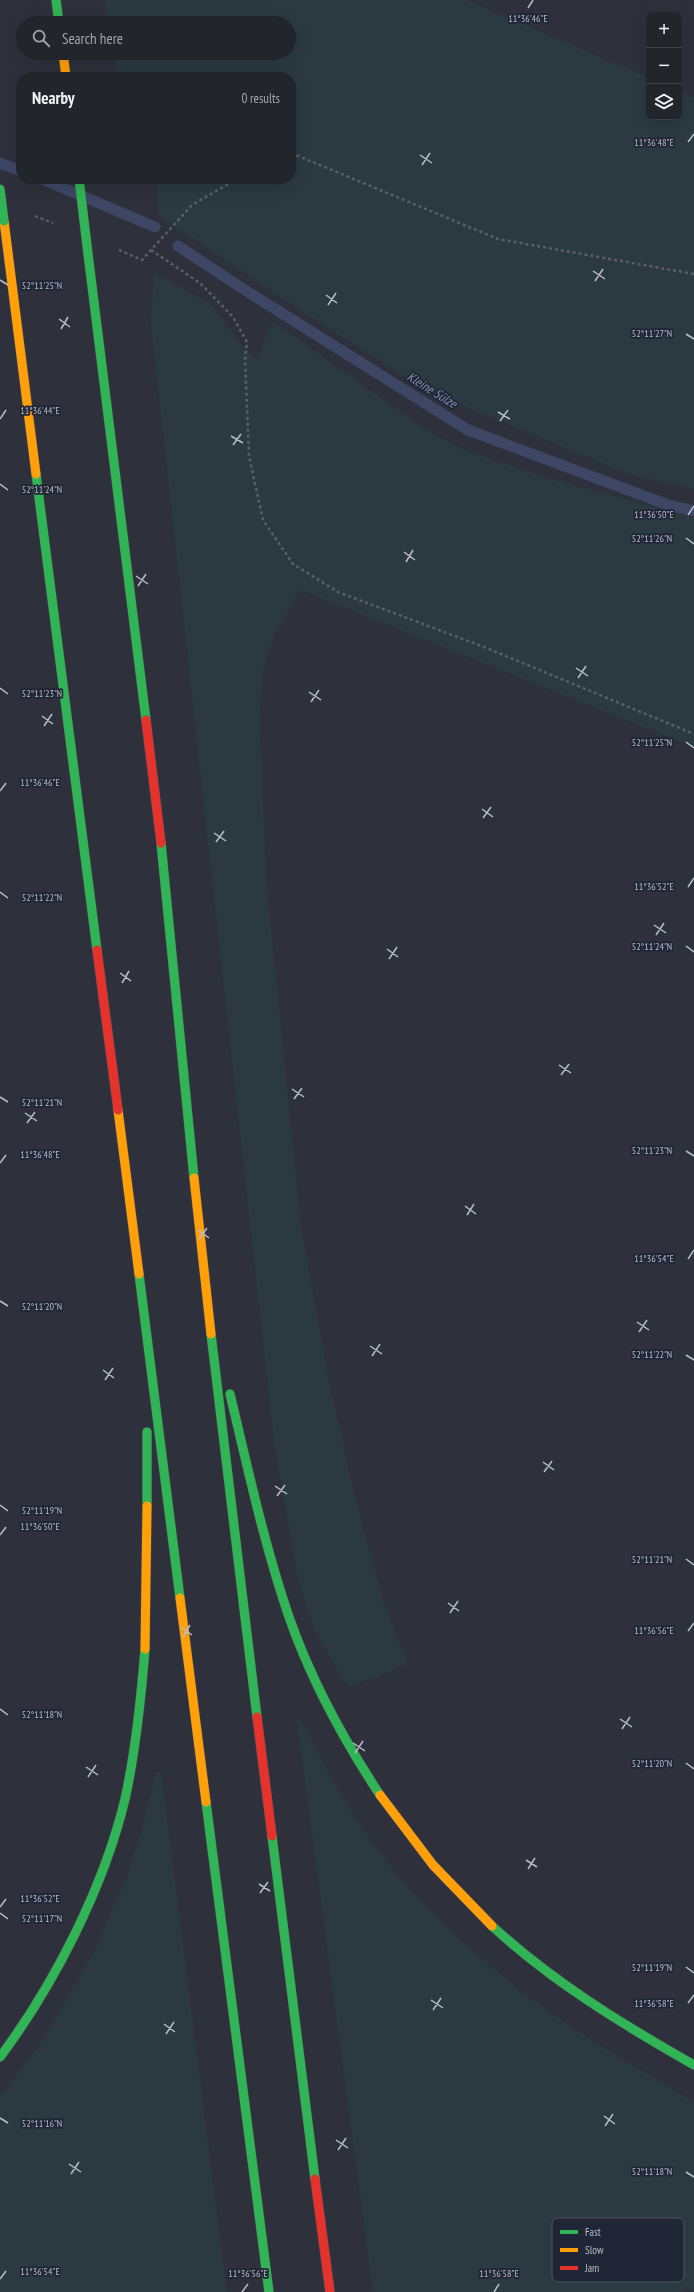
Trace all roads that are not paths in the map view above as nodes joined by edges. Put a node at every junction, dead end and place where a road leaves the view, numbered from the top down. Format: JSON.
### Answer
{"nodes":[{"id":1,"x":56,"y":0,"type":"edge"},
{"id":2,"x":58,"y":16,"type":"edge"},
{"id":3,"x":64,"y":60,"type":"edge"},
{"id":4,"x":65,"y":72,"type":"edge"},
{"id":5,"x":80,"y":184,"type":"edge"},
{"id":6,"x":0,"y":189,"type":"edge"},
{"id":7,"x":207,"y":1304,"type":"junction"},
{"id":8,"x":148,"y":1348,"type":"junction"},
{"id":9,"x":0,"y":2057,"type":"edge"},
{"id":10,"x":694,"y":2065,"type":"edge"},
{"id":11,"x":269,"y":2292,"type":"edge"},
{"id":12,"x":330,"y":2292,"type":"edge"}],
"edges":[{"from":1,"to":2,"type":"highway"},
{"from":3,"to":4,"type":"highway"},
{"from":5,"to":7,"type":"highway","bridge":true},
{"from":6,"to":8,"type":"highway","bridge":true},
{"from":7,"to":10,"type":"highway"},
{"from":7,"to":12,"type":"highway"},
{"from":8,"to":9,"type":"highway"},
{"from":8,"to":11,"type":"highway"}]}
